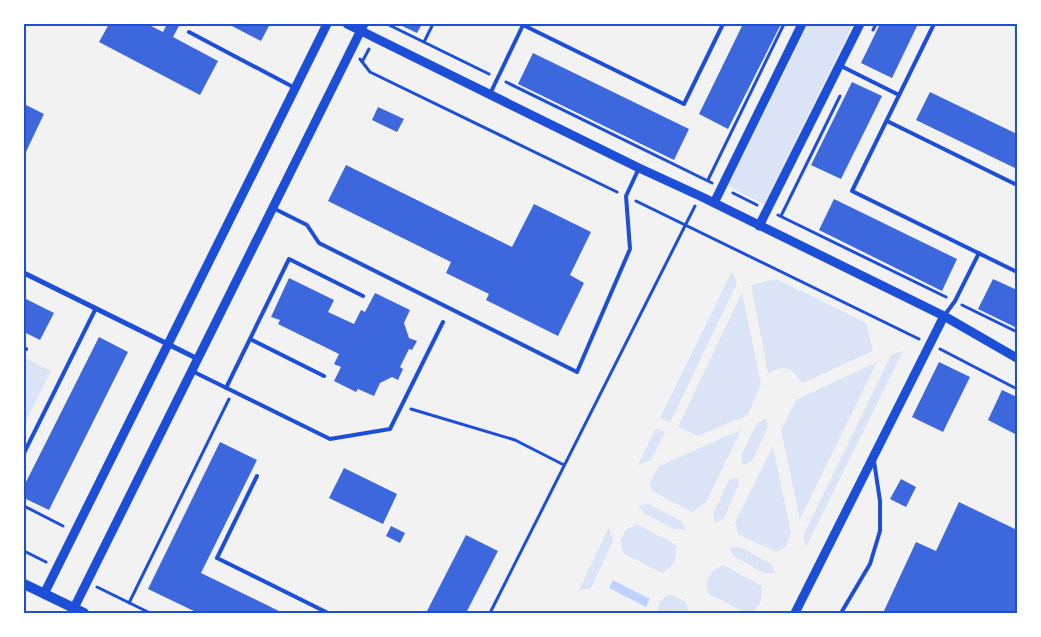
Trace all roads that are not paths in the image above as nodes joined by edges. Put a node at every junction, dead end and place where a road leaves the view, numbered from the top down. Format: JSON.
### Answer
{"nodes":[{"id":1,"x":327,"y":24,"type":"edge"},
{"id":2,"x":347,"y":24,"type":"edge"},
{"id":3,"x":723,"y":24,"type":"edge"},
{"id":4,"x":802,"y":24,"type":"edge"},
{"id":5,"x":860,"y":24,"type":"edge"},
{"id":6,"x":934,"y":24,"type":"edge"},
{"id":7,"x":363,"y":27,"type":"edge"},
{"id":8,"x":188,"y":32,"type":"dead end"},
{"id":9,"x":839,"y":65,"type":"junction"},
{"id":10,"x":295,"y":88,"type":"junction"},
{"id":11,"x":490,"y":94,"type":"junction"},
{"id":12,"x":899,"y":95,"type":"junction"},
{"id":13,"x":887,"y":121,"type":"junction"},
{"id":14,"x":639,"y":168,"type":"junction"},
{"id":15,"x":1017,"y":185,"type":"edge"},
{"id":16,"x":714,"y":203,"type":"junction"},
{"id":17,"x":273,"y":208,"type":"junction"},
{"id":18,"x":759,"y":226,"type":"junction"},
{"id":19,"x":979,"y":253,"type":"junction"},
{"id":20,"x":1017,"y":272,"type":"edge"},
{"id":21,"x":24,"y":273,"type":"edge"},
{"id":22,"x":363,"y":296,"type":"dead end"},
{"id":23,"x":96,"y":308,"type":"junction"},
{"id":24,"x":944,"y":316,"type":"junction"},
{"id":25,"x":443,"y":322,"type":"dead end"},
{"id":26,"x":250,"y":339,"type":"junction"},
{"id":27,"x":168,"y":344,"type":"junction"},
{"id":28,"x":1017,"y":358,"type":"edge"},
{"id":29,"x":198,"y":359,"type":"junction"},
{"id":30,"x":192,"y":371,"type":"junction"},
{"id":31,"x":324,"y":376,"type":"dead end"},
{"id":32,"x":226,"y":388,"type":"junction"},
{"id":33,"x":24,"y":453,"type":"edge"},
{"id":34,"x":874,"y":456,"type":"junction"},
{"id":35,"x":257,"y":476,"type":"dead end"},
{"id":36,"x":24,"y":584,"type":"edge"},
{"id":37,"x":44,"y":594,"type":"junction"},
{"id":38,"x":74,"y":608,"type":"junction"},
{"id":39,"x":84,"y":613,"type":"edge"},
{"id":40,"x":328,"y":613,"type":"edge"},
{"id":41,"x":795,"y":613,"type":"edge"},
{"id":42,"x":841,"y":613,"type":"edge"}],
"edges":[{"from":1,"to":10,"type":"street"},
{"from":2,"to":7,"type":"street"},
{"from":3,"to":11,"type":"lane"},
{"from":4,"to":16,"type":"street"},
{"from":5,"to":9,"type":"street"},
{"from":6,"to":12,"type":"lane"},
{"from":7,"to":11,"type":"street"},
{"from":7,"to":17,"type":"street"},
{"from":8,"to":10,"type":"lane"},
{"from":9,"to":12,"type":"lane"},
{"from":9,"to":18,"type":"street"},
{"from":10,"to":27,"type":"street"},
{"from":11,"to":14,"type":"street"},
{"from":12,"to":13,"type":"lane"},
{"from":13,"to":15,"type":"lane"},
{"from":13,"to":19,"type":"lane"},
{"from":14,"to":16,"type":"street"},
{"from":14,"to":17,"type":"lane"},
{"from":16,"to":18,"type":"street"},
{"from":17,"to":29,"type":"street"},
{"from":18,"to":24,"type":"street"},
{"from":19,"to":20,"type":"lane"},
{"from":19,"to":24,"type":"lane"},
{"from":21,"to":23,"type":"street"},
{"from":22,"to":26,"type":"lane"},
{"from":23,"to":27,"type":"street"},
{"from":23,"to":33,"type":"lane"},
{"from":24,"to":28,"type":"street"},
{"from":24,"to":34,"type":"street"},
{"from":25,"to":32,"type":"lane"},
{"from":26,"to":31,"type":"lane"},
{"from":26,"to":32,"type":"lane"},
{"from":27,"to":29,"type":"street"},
{"from":27,"to":37,"type":"street"},
{"from":29,"to":30,"type":"street"},
{"from":30,"to":32,"type":"lane"},
{"from":30,"to":38,"type":"street"},
{"from":34,"to":41,"type":"street"},
{"from":34,"to":42,"type":"lane"},
{"from":35,"to":40,"type":"lane"},
{"from":36,"to":37,"type":"main road"},
{"from":37,"to":38,"type":"main road"},
{"from":38,"to":39,"type":"main road"}]}
